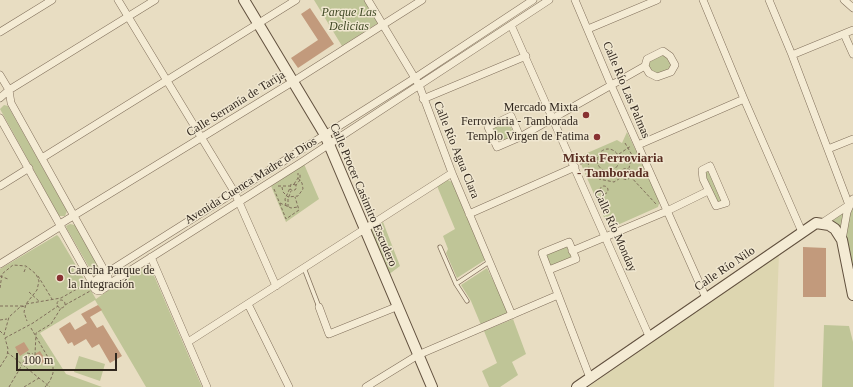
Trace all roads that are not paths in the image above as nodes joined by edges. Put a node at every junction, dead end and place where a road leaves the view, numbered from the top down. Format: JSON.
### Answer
{"nodes":[{"id":1,"x":52,"y":0,"type":"edge"},
{"id":2,"x":118,"y":0,"type":"edge"},
{"id":3,"x":155,"y":0,"type":"edge"},
{"id":4,"x":244,"y":0,"type":"edge"},
{"id":5,"x":296,"y":0,"type":"edge"},
{"id":6,"x":368,"y":0,"type":"edge"},
{"id":7,"x":422,"y":0,"type":"edge"},
{"id":8,"x":533,"y":0,"type":"edge"},
{"id":9,"x":549,"y":0,"type":"edge"},
{"id":10,"x":575,"y":0,"type":"edge"},
{"id":11,"x":657,"y":0,"type":"edge"},
{"id":12,"x":703,"y":0,"type":"edge"},
{"id":13,"x":769,"y":0,"type":"edge"},
{"id":14,"x":844,"y":0,"type":"edge"},
{"id":15,"x":853,"y":8,"type":"edge"},
{"id":16,"x":129,"y":17,"type":"junction"},
{"id":17,"x":259,"y":23,"type":"junction"},
{"id":18,"x":383,"y":25,"type":"junction"},
{"id":19,"x":511,"y":25,"type":"junction"},
{"id":20,"x":588,"y":29,"type":"junction"},
{"id":21,"x":853,"y":30,"type":"edge"},
{"id":22,"x":0,"y":32,"type":"edge"},
{"id":23,"x":844,"y":34,"type":"junction"},
{"id":24,"x":853,"y":54,"type":"edge"},
{"id":25,"x":792,"y":55,"type":"junction"},
{"id":26,"x":526,"y":56,"type":"junction"},
{"id":27,"x":645,"y":66,"type":"dead end"},
{"id":28,"x":0,"y":75,"type":"edge"},
{"id":29,"x":168,"y":80,"type":"junction"},
{"id":30,"x":294,"y":82,"type":"junction"},
{"id":31,"x":417,"y":82,"type":"junction"},
{"id":32,"x":611,"y":85,"type":"junction"},
{"id":33,"x":9,"y":90,"type":"junction"},
{"id":34,"x":0,"y":98,"type":"edge"},
{"id":35,"x":423,"y":99,"type":"junction"},
{"id":36,"x":744,"y":99,"type":"junction"},
{"id":37,"x":553,"y":117,"type":"junction"},
{"id":38,"x":0,"y":118,"type":"edge"},
{"id":39,"x":520,"y":137,"type":"junction"},
{"id":40,"x":202,"y":138,"type":"junction"},
{"id":41,"x":853,"y":139,"type":"edge"},
{"id":42,"x":327,"y":140,"type":"junction"},
{"id":43,"x":638,"y":145,"type":"junction"},
{"id":44,"x":828,"y":149,"type":"junction"},
{"id":45,"x":42,"y":158,"type":"junction"},
{"id":46,"x":575,"y":167,"type":"junction"},
{"id":47,"x":29,"y":168,"type":"junction"},
{"id":48,"x":452,"y":173,"type":"junction"},
{"id":49,"x":0,"y":186,"type":"edge"},
{"id":50,"x":708,"y":191,"type":"junction"},
{"id":51,"x":235,"y":193,"type":"junction"},
{"id":52,"x":239,"y":202,"type":"junction"},
{"id":53,"x":851,"y":202,"type":"edge"},
{"id":54,"x":664,"y":212,"type":"junction"},
{"id":55,"x":469,"y":214,"type":"junction"},
{"id":56,"x":73,"y":216,"type":"junction"},
{"id":57,"x":822,"y":223,"type":"junction"},
{"id":58,"x":61,"y":225,"type":"junction"},
{"id":59,"x":364,"y":228,"type":"junction"},
{"id":60,"x":802,"y":232,"type":"junction"},
{"id":61,"x":606,"y":237,"type":"junction"},
{"id":62,"x":842,"y":240,"type":"junction"},
{"id":63,"x":440,"y":247,"type":"dead end"},
{"id":64,"x":572,"y":251,"type":"junction"},
{"id":65,"x":151,"y":257,"type":"junction"},
{"id":66,"x":489,"y":262,"type":"junction"},
{"id":67,"x":0,"y":264,"type":"edge"},
{"id":68,"x":304,"y":268,"type":"junction"},
{"id":69,"x":549,"y":270,"type":"junction"},
{"id":70,"x":107,"y":274,"type":"junction"},
{"id":71,"x":112,"y":282,"type":"junction"},
{"id":72,"x":94,"y":283,"type":"junction"},
{"id":73,"x":456,"y":284,"type":"junction"},
{"id":74,"x":276,"y":286,"type":"junction"},
{"id":75,"x":105,"y":288,"type":"junction"},
{"id":76,"x":853,"y":294,"type":"edge"},
{"id":77,"x":558,"y":295,"type":"junction"},
{"id":78,"x":706,"y":298,"type":"junction"},
{"id":79,"x":467,"y":301,"type":"dead end"},
{"id":80,"x":248,"y":304,"type":"junction"},
{"id":81,"x":396,"y":307,"type":"junction"},
{"id":82,"x":319,"y":308,"type":"joint"},
{"id":83,"x":512,"y":315,"type":"junction"},
{"id":84,"x":649,"y":336,"type":"junction"},
{"id":85,"x":188,"y":342,"type":"junction"},
{"id":86,"x":418,"y":355,"type":"junction"},
{"id":87,"x":590,"y":378,"type":"junction"},
{"id":88,"x":206,"y":387,"type":"edge"},
{"id":89,"x":289,"y":387,"type":"edge"},
{"id":90,"x":367,"y":387,"type":"edge"},
{"id":91,"x":432,"y":387,"type":"edge"},
{"id":92,"x":577,"y":387,"type":"edge"}],
"edges":[{"from":1,"to":22,"type":"street"},
{"from":2,"to":16,"type":"street"},
{"from":3,"to":16,"type":"street"},
{"from":4,"to":17,"type":"main road","name":"Calle Procer Casimiro Escudero"},
{"from":5,"to":17,"type":"street"},
{"from":6,"to":18,"type":"street","name":"Calle Río Agua Clara"},
{"from":7,"to":18,"type":"street","name":"Calle Serranía de Tarija"},
{"from":8,"to":31,"type":"street","name":"Avenida Cuenca Madre de Dios"},
{"from":9,"to":19,"type":"street","name":"Avenida Cuenca Madre de Dios"},
{"from":10,"to":20,"type":"street","name":"Calle Río Las Palmas"},
{"from":11,"to":20,"type":"street"},
{"from":12,"to":36,"type":"street"},
{"from":13,"to":25,"type":"street"},
{"from":14,"to":15,"type":"street"},
{"from":16,"to":29,"type":"street"},
{"from":16,"to":33,"type":"street"},
{"from":17,"to":29,"type":"street"},
{"from":17,"to":30,"type":"main road","name":"Calle Procer Casimiro Escudero"},
{"from":18,"to":30,"type":"street","name":"Calle Serranía de Tarija"},
{"from":18,"to":31,"type":"street","name":"Calle Río Agua Clara"},
{"from":19,"to":26,"type":"street","name":"Calle Río Monday"},
{"from":19,"to":31,"type":"street","name":"Avenida Cuenca Madre de Dios"},
{"from":20,"to":32,"type":"street","name":"Calle Río Las Palmas"},
{"from":21,"to":23,"type":"street"},
{"from":23,"to":24,"type":"street"},
{"from":23,"to":25,"type":"street"},
{"from":25,"to":44,"type":"street"},
{"from":26,"to":35,"type":"street"},
{"from":26,"to":37,"type":"street","name":"Calle Río Monday"},
{"from":27,"to":32,"type":"street"},
{"from":28,"to":33,"type":"street"},
{"from":29,"to":40,"type":"street"},
{"from":29,"to":45,"type":"street"},
{"from":30,"to":40,"type":"street","name":"Calle Serranía de Tarija"},
{"from":30,"to":42,"type":"main road","name":"Calle Procer Casimiro Escudero"},
{"from":31,"to":35,"type":"street","name":"Calle Río Agua Clara"},
{"from":31,"to":42,"type":"street","name":"Avenida Cuenca Madre de Dios"},
{"from":32,"to":37,"type":"street"},
{"from":32,"to":43,"type":"street","name":"Calle Río Las Palmas"},
{"from":33,"to":34,"type":"street"},
{"from":33,"to":45,"type":"street"},
{"from":35,"to":48,"type":"street","name":"Calle Río Agua Clara"},
{"from":36,"to":43,"type":"street"},
{"from":36,"to":60,"type":"street"},
{"from":37,"to":39,"type":"street"},
{"from":37,"to":46,"type":"street","name":"Calle Río Monday"},
{"from":38,"to":47,"type":"street"},
{"from":39,"to":39,"type":"street"},
{"from":40,"to":51,"type":"street"},
{"from":40,"to":56,"type":"street","name":"Calle Serranía de Tarija"},
{"from":41,"to":44,"type":"street"},
{"from":42,"to":51,"type":"street","name":"Avenida Cuenca Madre de Dios"},
{"from":42,"to":52,"type":"street","name":"Avenida Cuenca Madre de Dios"},
{"from":42,"to":59,"type":"main road","name":"Calle Procer Casimiro Escudero"},
{"from":43,"to":54,"type":"street","name":"Calle Río Las Palmas"},
{"from":44,"to":53,"type":"street"},
{"from":45,"to":56,"type":"street"},
{"from":46,"to":55,"type":"street"},
{"from":46,"to":61,"type":"street","name":"Calle Río Monday"},
{"from":47,"to":49,"type":"street"},
{"from":47,"to":58,"type":"street"},
{"from":48,"to":55,"type":"street","name":"Calle Río Agua Clara"},
{"from":48,"to":59,"type":"street"},
{"from":50,"to":50,"type":"street"},
{"from":50,"to":54,"type":"street"},
{"from":51,"to":52,"type":"street"},
{"from":51,"to":70,"type":"street","name":"Avenida Cuenca Madre de Dios"},
{"from":52,"to":65,"type":"street","name":"Avenida Cuenca Madre de Dios"},
{"from":52,"to":74,"type":"street"},
{"from":53,"to":57,"type":"street"},
{"from":53,"to":62,"type":"street"},
{"from":54,"to":61,"type":"street"},
{"from":54,"to":78,"type":"street","name":"Calle Río Las Palmas"},
{"from":55,"to":66,"type":"street","name":"Calle Río Agua Clara"},
{"from":56,"to":58,"type":"street","name":"Calle Serranía de Tarija"},
{"from":56,"to":70,"type":"street"},
{"from":57,"to":60,"type":"main road","name":"Calle Río Nilo"},
{"from":57,"to":62,"type":"main road"},
{"from":58,"to":67,"type":"street","name":"Calle Serranía de Tarija"},
{"from":58,"to":72,"type":"street"},
{"from":59,"to":68,"type":"street"},
{"from":59,"to":81,"type":"main road","name":"Calle Procer Casimiro Escudero"},
{"from":60,"to":78,"type":"main road","name":"Calle Río Nilo"},
{"from":61,"to":64,"type":"street"},
{"from":61,"to":84,"type":"street","name":"Calle Río Monday"},
{"from":62,"to":76,"type":"main road"},
{"from":63,"to":73,"type":"lane"},
{"from":64,"to":69,"type":"street"},
{"from":64,"to":69,"type":"street"},
{"from":65,"to":71,"type":"street","name":"Avenida Cuenca Madre de Dios"},
{"from":65,"to":85,"type":"street"},
{"from":66,"to":73,"type":"lane"},
{"from":66,"to":83,"type":"street","name":"Calle Río Agua Clara"},
{"from":68,"to":74,"type":"street"},
{"from":68,"to":82,"type":"lane"},
{"from":69,"to":77,"type":"street"},
{"from":70,"to":71,"type":"street"},
{"from":70,"to":72,"type":"street","name":"Avenida Cuenca Madre de Dios"},
{"from":71,"to":75,"type":"street","name":"Avenida Cuenca Madre de Dios"},
{"from":72,"to":75,"type":"street"},
{"from":72,"to":75,"type":"street"},
{"from":73,"to":79,"type":"lane"},
{"from":74,"to":80,"type":"street"},
{"from":77,"to":83,"type":"street"},
{"from":77,"to":87,"type":"street"},
{"from":78,"to":84,"type":"main road","name":"Calle Río Nilo"},
{"from":80,"to":85,"type":"street"},
{"from":80,"to":89,"type":"street"},
{"from":81,"to":82,"type":"street"},
{"from":81,"to":86,"type":"main road","name":"Calle Procer Casimiro Escudero"},
{"from":83,"to":86,"type":"street"},
{"from":84,"to":87,"type":"main road","name":"Calle Río Nilo"},
{"from":85,"to":88,"type":"street"},
{"from":86,"to":90,"type":"street"},
{"from":86,"to":91,"type":"main road","name":"Calle Procer Casimiro Escudero"},
{"from":87,"to":92,"type":"main road","name":"Calle Río Nilo"}]}
